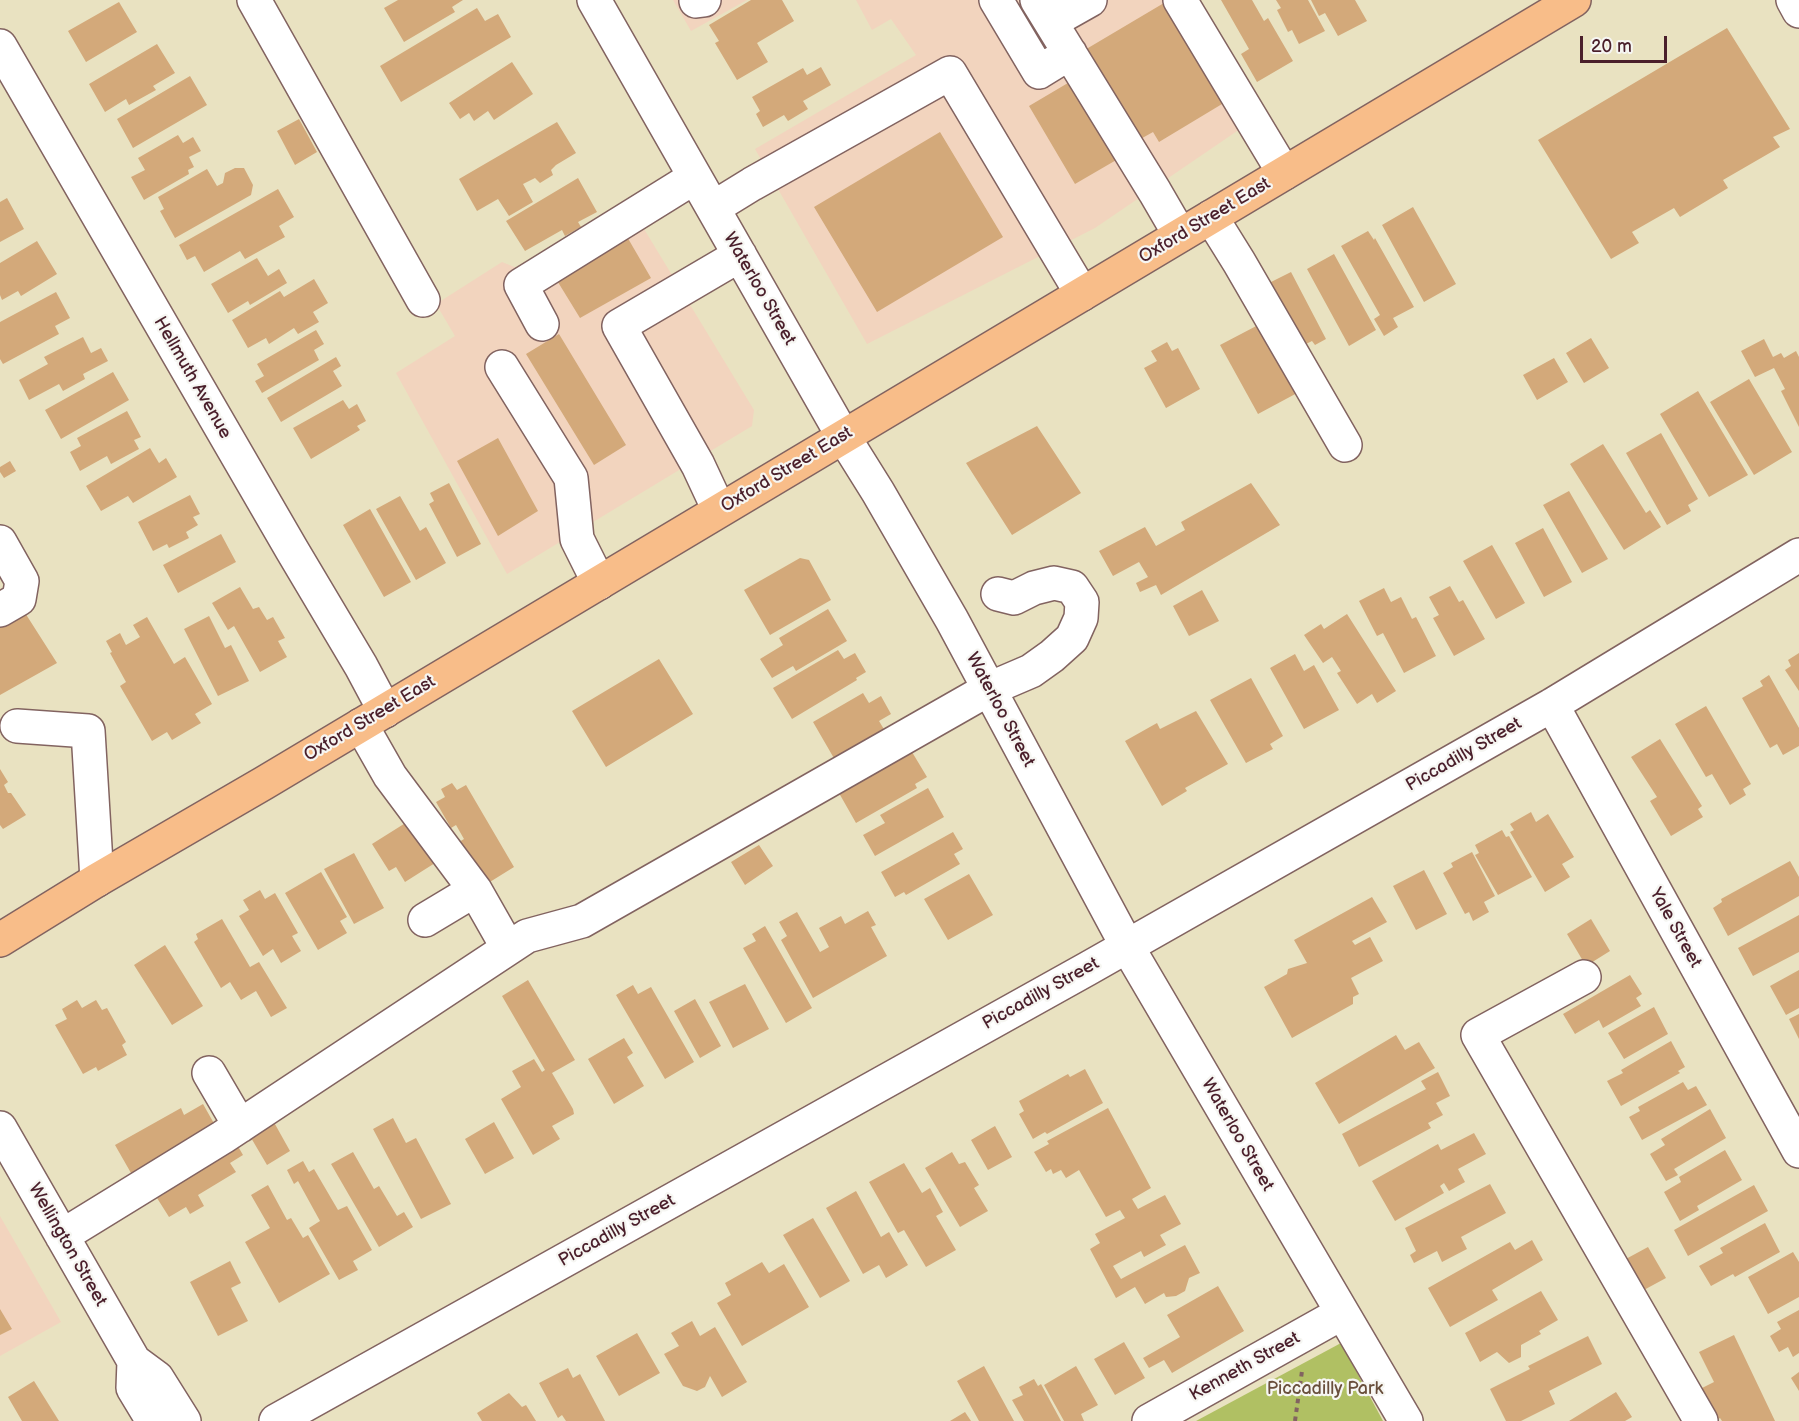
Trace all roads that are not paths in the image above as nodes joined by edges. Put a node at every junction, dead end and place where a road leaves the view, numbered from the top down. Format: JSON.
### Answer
{"nodes":[{"id":1,"x":254,"y":0,"type":"edge"},
{"id":2,"x":594,"y":0,"type":"edge"},
{"id":3,"x":996,"y":0,"type":"edge"},
{"id":4,"x":1090,"y":0,"type":"edge"},
{"id":5,"x":1180,"y":0,"type":"edge"},
{"id":6,"x":1574,"y":0,"type":"edge"},
{"id":7,"x":1793,"y":0,"type":"edge"},
{"id":8,"x":1799,"y":10,"type":"edge"},
{"id":9,"x":1044,"y":11,"type":"edge"},
{"id":10,"x":0,"y":46,"type":"edge"},
{"id":11,"x":1070,"y":53,"type":"junction"},
{"id":12,"x":1284,"y":173,"type":"junction"},
{"id":13,"x":695,"y":177,"type":"junction"},
{"id":14,"x":713,"y":208,"type":"junction"},
{"id":15,"x":1211,"y":217,"type":"junction"},
{"id":16,"x":1180,"y":235,"type":"junction"},
{"id":17,"x":740,"y":255,"type":"junction"},
{"id":18,"x":1082,"y":294,"type":"junction"},
{"id":19,"x":423,"y":300,"type":"dead end"},
{"id":20,"x":542,"y":324,"type":"dead end"},
{"id":21,"x":502,"y":367,"type":"dead end"},
{"id":22,"x":843,"y":436,"type":"junction"},
{"id":23,"x":1346,"y":445,"type":"dead end"},
{"id":24,"x":719,"y":510,"type":"junction"},
{"id":25,"x":0,"y":542,"type":"edge"},
{"id":26,"x":1799,"y":555,"type":"edge"},
{"id":27,"x":599,"y":583,"type":"junction"},
{"id":28,"x":998,"y":594,"type":"dead end"},
{"id":29,"x":0,"y":610,"type":"edge"},
{"id":30,"x":989,"y":689,"type":"junction"},
{"id":31,"x":1552,"y":705,"type":"junction"},
{"id":32,"x":373,"y":718,"type":"junction"},
{"id":33,"x":17,"y":726,"type":"dead end"},
{"id":34,"x":97,"y":880,"type":"junction"},
{"id":35,"x":475,"y":890,"type":"junction"},
{"id":36,"x":425,"y":920,"type":"dead end"},
{"id":37,"x":0,"y":940,"type":"edge"},
{"id":38,"x":1126,"y":946,"type":"junction"},
{"id":39,"x":507,"y":948,"type":"junction"},
{"id":40,"x":1584,"y":977,"type":"dead end"},
{"id":41,"x":209,"y":1073,"type":"dead end"},
{"id":42,"x":240,"y":1126,"type":"junction"},
{"id":43,"x":0,"y":1128,"type":"edge"},
{"id":44,"x":1799,"y":1151,"type":"edge"},
{"id":45,"x":62,"y":1236,"type":"junction"},
{"id":46,"x":1342,"y":1313,"type":"junction"},
{"id":47,"x":134,"y":1362,"type":"junction"},
{"id":48,"x":153,"y":1421,"type":"edge"},
{"id":49,"x":184,"y":1421,"type":"edge"},
{"id":50,"x":276,"y":1421,"type":"edge"},
{"id":51,"x":1149,"y":1421,"type":"edge"},
{"id":52,"x":1406,"y":1421,"type":"edge"},
{"id":53,"x":1701,"y":1421,"type":"edge"}],
"edges":[{"from":1,"to":19,"type":"street"},
{"from":2,"to":13,"type":"street","name":"Waterloo Street"},
{"from":3,"to":11,"type":"street"},
{"from":4,"to":9,"type":"street"},
{"from":5,"to":12,"type":"street"},
{"from":6,"to":12,"type":"main road","name":"Oxford Street East"},
{"from":7,"to":8,"type":"street"},
{"from":9,"to":11,"type":"street"},
{"from":10,"to":32,"type":"street","name":"Hellmuth Avenue"},
{"from":11,"to":16,"type":"street"},
{"from":12,"to":15,"type":"main road","name":"Oxford Street East"},
{"from":13,"to":14,"type":"street","name":"Waterloo Street"},
{"from":13,"to":20,"type":"street"},
{"from":14,"to":17,"type":"street","name":"Waterloo Street"},
{"from":14,"to":18,"type":"street"},
{"from":15,"to":16,"type":"main road","name":"Oxford Street East"},
{"from":15,"to":23,"type":"street"},
{"from":16,"to":18,"type":"main road","name":"Oxford Street East"},
{"from":17,"to":22,"type":"street","name":"Waterloo Street"},
{"from":17,"to":24,"type":"street"},
{"from":18,"to":22,"type":"main road","name":"Oxford Street East"},
{"from":21,"to":27,"type":"street"},
{"from":22,"to":24,"type":"main road","name":"Oxford Street East"},
{"from":22,"to":30,"type":"street","name":"Waterloo Street"},
{"from":24,"to":27,"type":"main road","name":"Oxford Street East"},
{"from":25,"to":29,"type":"street"},
{"from":26,"to":31,"type":"street","name":"Piccadilly Street"},
{"from":27,"to":32,"type":"main road","name":"Oxford Street East"},
{"from":28,"to":30,"type":"street"},
{"from":30,"to":38,"type":"street","name":"Waterloo Street"},
{"from":30,"to":39,"type":"street"},
{"from":31,"to":38,"type":"street","name":"Piccadilly Street"},
{"from":31,"to":44,"type":"street","name":"Yale Street"},
{"from":32,"to":34,"type":"main road","name":"Oxford Street East"},
{"from":32,"to":35,"type":"street","name":"Hellmuth Avenue"},
{"from":33,"to":34,"type":"street"},
{"from":34,"to":37,"type":"main road","name":"Oxford Street East"},
{"from":35,"to":36,"type":"street"},
{"from":35,"to":39,"type":"street","name":"Hellmuth Avenue"},
{"from":38,"to":46,"type":"street","name":"Waterloo Street"},
{"from":38,"to":50,"type":"street","name":"Piccadilly Street"},
{"from":39,"to":42,"type":"street"},
{"from":40,"to":53,"type":"street"},
{"from":41,"to":42,"type":"street"},
{"from":42,"to":45,"type":"street"},
{"from":43,"to":45,"type":"street","name":"Wellington Street"},
{"from":45,"to":47,"type":"street","name":"Wellington Street"},
{"from":46,"to":51,"type":"street","name":"Kenneth Street"},
{"from":46,"to":52,"type":"street","name":"Waterloo Street"},
{"from":47,"to":48,"type":"street","name":"Wellington Street"},
{"from":47,"to":49,"type":"street","name":"Wellington Street"}]}
